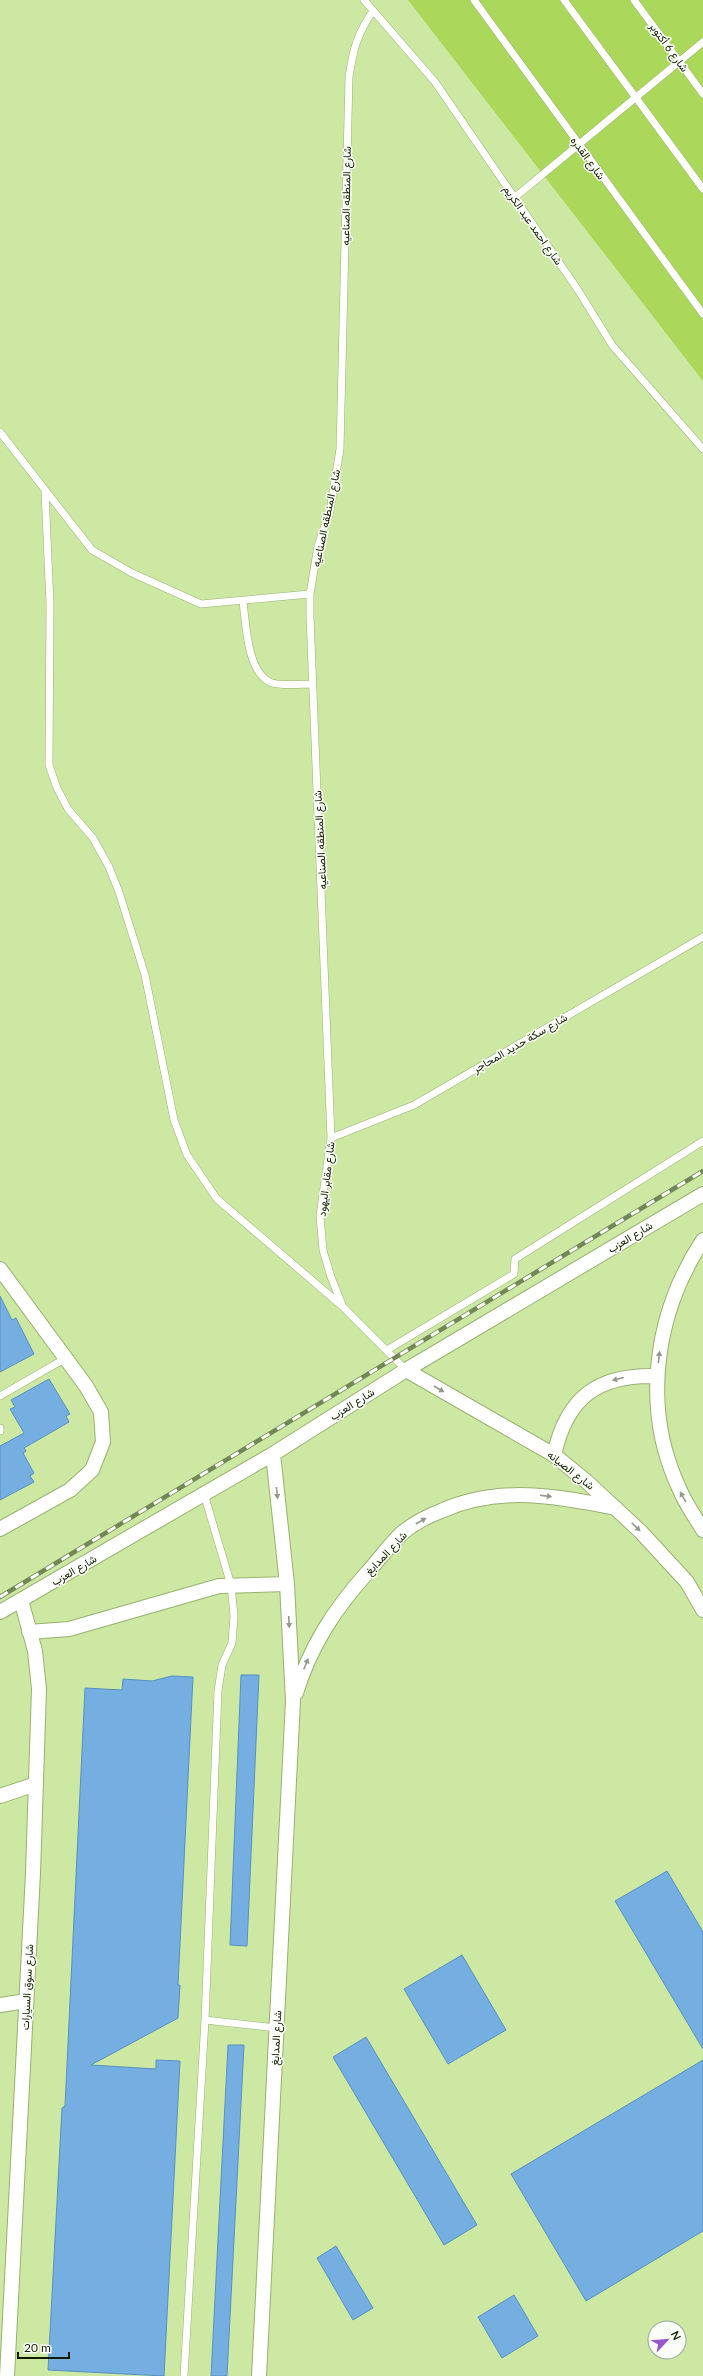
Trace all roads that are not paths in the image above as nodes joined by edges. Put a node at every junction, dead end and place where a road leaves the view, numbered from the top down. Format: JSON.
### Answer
{"nodes":[{"id":1,"x":364,"y":0,"type":"edge"},
{"id":2,"x":474,"y":0,"type":"edge"},
{"id":3,"x":564,"y":0,"type":"edge"},
{"id":4,"x":634,"y":0,"type":"edge"},
{"id":5,"x":373,"y":11,"type":"junction"},
{"id":6,"x":703,"y":42,"type":"edge"},
{"id":7,"x":679,"y":61,"type":"junction"},
{"id":8,"x":703,"y":94,"type":"edge"},
{"id":9,"x":635,"y":98,"type":"junction"},
{"id":10,"x":579,"y":146,"type":"junction"},
{"id":11,"x":703,"y":190,"type":"edge"},
{"id":12,"x":514,"y":198,"type":"junction"},
{"id":13,"x":703,"y":314,"type":"edge"},
{"id":14,"x":0,"y":432,"type":"edge"},
{"id":15,"x":703,"y":449,"type":"edge"},
{"id":16,"x":45,"y":492,"type":"junction"},
{"id":17,"x":310,"y":594,"type":"junction"},
{"id":18,"x":243,"y":602,"type":"junction"},
{"id":19,"x":312,"y":684,"type":"junction"},
{"id":20,"x":703,"y":937,"type":"edge"},
{"id":21,"x":327,"y":1007,"type":"joint"},
{"id":22,"x":331,"y":1138,"type":"junction"},
{"id":23,"x":703,"y":1141,"type":"edge"},
{"id":24,"x":703,"y":1194,"type":"edge"},
{"id":25,"x":703,"y":1240,"type":"edge"},
{"id":26,"x":0,"y":1269,"type":"edge"},
{"id":27,"x":343,"y":1307,"type":"junction"},
{"id":28,"x":387,"y":1350,"type":"junction"},
{"id":29,"x":66,"y":1358,"type":"junction"},
{"id":30,"x":406,"y":1370,"type":"junction"},
{"id":31,"x":657,"y":1376,"type":"junction"},
{"id":32,"x":0,"y":1396,"type":"edge"},
{"id":33,"x":273,"y":1454,"type":"junction"},
{"id":34,"x":554,"y":1455,"type":"junction"},
{"id":35,"x":204,"y":1494,"type":"junction"},
{"id":36,"x":616,"y":1508,"type":"junction"},
{"id":37,"x":0,"y":1529,"type":"edge"},
{"id":38,"x":703,"y":1530,"type":"edge"},
{"id":39,"x":286,"y":1584,"type":"junction"},
{"id":40,"x":231,"y":1586,"type":"junction"},
{"id":41,"x":21,"y":1600,"type":"junction"},
{"id":42,"x":703,"y":1610,"type":"edge"},
{"id":43,"x":0,"y":1612,"type":"edge"},
{"id":44,"x":29,"y":1632,"type":"junction"},
{"id":45,"x":293,"y":1701,"type":"junction"},
{"id":46,"x":36,"y":1784,"type":"junction"},
{"id":47,"x":0,"y":1796,"type":"edge"},
{"id":48,"x":26,"y":2001,"type":"junction"},
{"id":49,"x":0,"y":2005,"type":"edge"},
{"id":50,"x":205,"y":2020,"type":"junction"},
{"id":51,"x":277,"y":2028,"type":"junction"},
{"id":52,"x":6,"y":2258,"type":"edge"},
{"id":53,"x":6,"y":2376,"type":"edge"},
{"id":54,"x":184,"y":2376,"type":"edge"},
{"id":55,"x":259,"y":2376,"type":"edge"}],
"edges":[{"from":1,"to":5,"type":"lane","name":"شارع احمد عبد الكريم"},
{"from":2,"to":10,"type":"lane","name":"شارع القدره"},
{"from":3,"to":9,"type":"lane"},
{"from":4,"to":7,"type":"lane","name":"شارع 6 أكتوبر"},
{"from":5,"to":12,"type":"lane","name":"شارع احمد عبد الكريم"},
{"from":5,"to":17,"type":"lane","name":"شارع المنطقه الصناعيه"},
{"from":6,"to":7,"type":"lane"},
{"from":7,"to":8,"type":"lane","name":"شارع 6 أكتوبر"},
{"from":7,"to":9,"type":"lane"},
{"from":9,"to":10,"type":"lane"},
{"from":9,"to":11,"type":"lane"},
{"from":10,"to":12,"type":"lane"},
{"from":10,"to":13,"type":"lane","name":"شارع القدره"},
{"from":12,"to":15,"type":"lane","name":"شارع احمد عبد الكريم"},
{"from":14,"to":16,"type":"lane"},
{"from":16,"to":18,"type":"lane"},
{"from":16,"to":27,"type":"lane"},
{"from":17,"to":18,"type":"lane"},
{"from":17,"to":19,"type":"lane","name":"شارع المنطقه الصناعيه"},
{"from":18,"to":19,"type":"lane"},
{"from":19,"to":21,"type":"lane","name":"شارع المنطقه الصناعيه"},
{"from":20,"to":22,"type":"lane","name":"شارع سكة حديد المحاجر"},
{"from":21,"to":22,"type":"lane","name":"شارع مقابر اليهود"},
{"from":22,"to":27,"type":"lane","name":"شارع مقابر اليهود"},
{"from":23,"to":28,"type":"lane"},
{"from":24,"to":30,"type":"street","name":"شارع العزب"},
{"from":31,"to":25,"type":"street","one_way":true},
{"from":26,"to":29,"type":"street"},
{"from":27,"to":28,"type":"lane","name":"شارع مقابر اليهود"},
{"from":28,"to":30,"type":"lane","name":"شارع مقابر اليهود"},
{"from":29,"to":32,"type":"lane"},
{"from":29,"to":37,"type":"street"},
{"from":30,"to":33,"type":"street","name":"شارع العزب"},
{"from":30,"to":34,"type":"street","name":"شارع الصيانه","one_way":true},
{"from":31,"to":34,"type":"street","one_way":true},
{"from":38,"to":31,"type":"street","one_way":true},
{"from":33,"to":35,"type":"street","name":"شارع العزب"},
{"from":33,"to":39,"type":"street","name":"شارع المدابغ","one_way":true},
{"from":34,"to":36,"type":"street","name":"شارع الصيانه"},
{"from":35,"to":40,"type":"lane"},
{"from":35,"to":41,"type":"street","name":"شارع العزب"},
{"from":36,"to":42,"type":"street","name":"شارع الصيانه","one_way":true},
{"from":45,"to":36,"type":"street","name":"شارع المدابغ","one_way":true},
{"from":39,"to":40,"type":"street"},
{"from":39,"to":45,"type":"street","name":"شارع المدابغ","one_way":true},
{"from":40,"to":44,"type":"street"},
{"from":40,"to":50,"type":"lane"},
{"from":41,"to":43,"type":"street","name":"شارع العزب"},
{"from":41,"to":44,"type":"street","name":"شارع سوق السيارات"},
{"from":44,"to":46,"type":"street","name":"شارع سوق السيارات"},
{"from":45,"to":51,"type":"street","name":"شارع المدابغ"},
{"from":46,"to":47,"type":"street"},
{"from":46,"to":48,"type":"street","name":"شارع سوق السيارات"},
{"from":48,"to":49,"type":"street"},
{"from":48,"to":52,"type":"street","name":"شارع سوق السيارات"},
{"from":50,"to":51,"type":"lane"},
{"from":50,"to":54,"type":"lane"},
{"from":51,"to":55,"type":"street","name":"شارع المدابغ"},
{"from":52,"to":53,"type":"street","name":"شارع سوق السيارات"}]}
